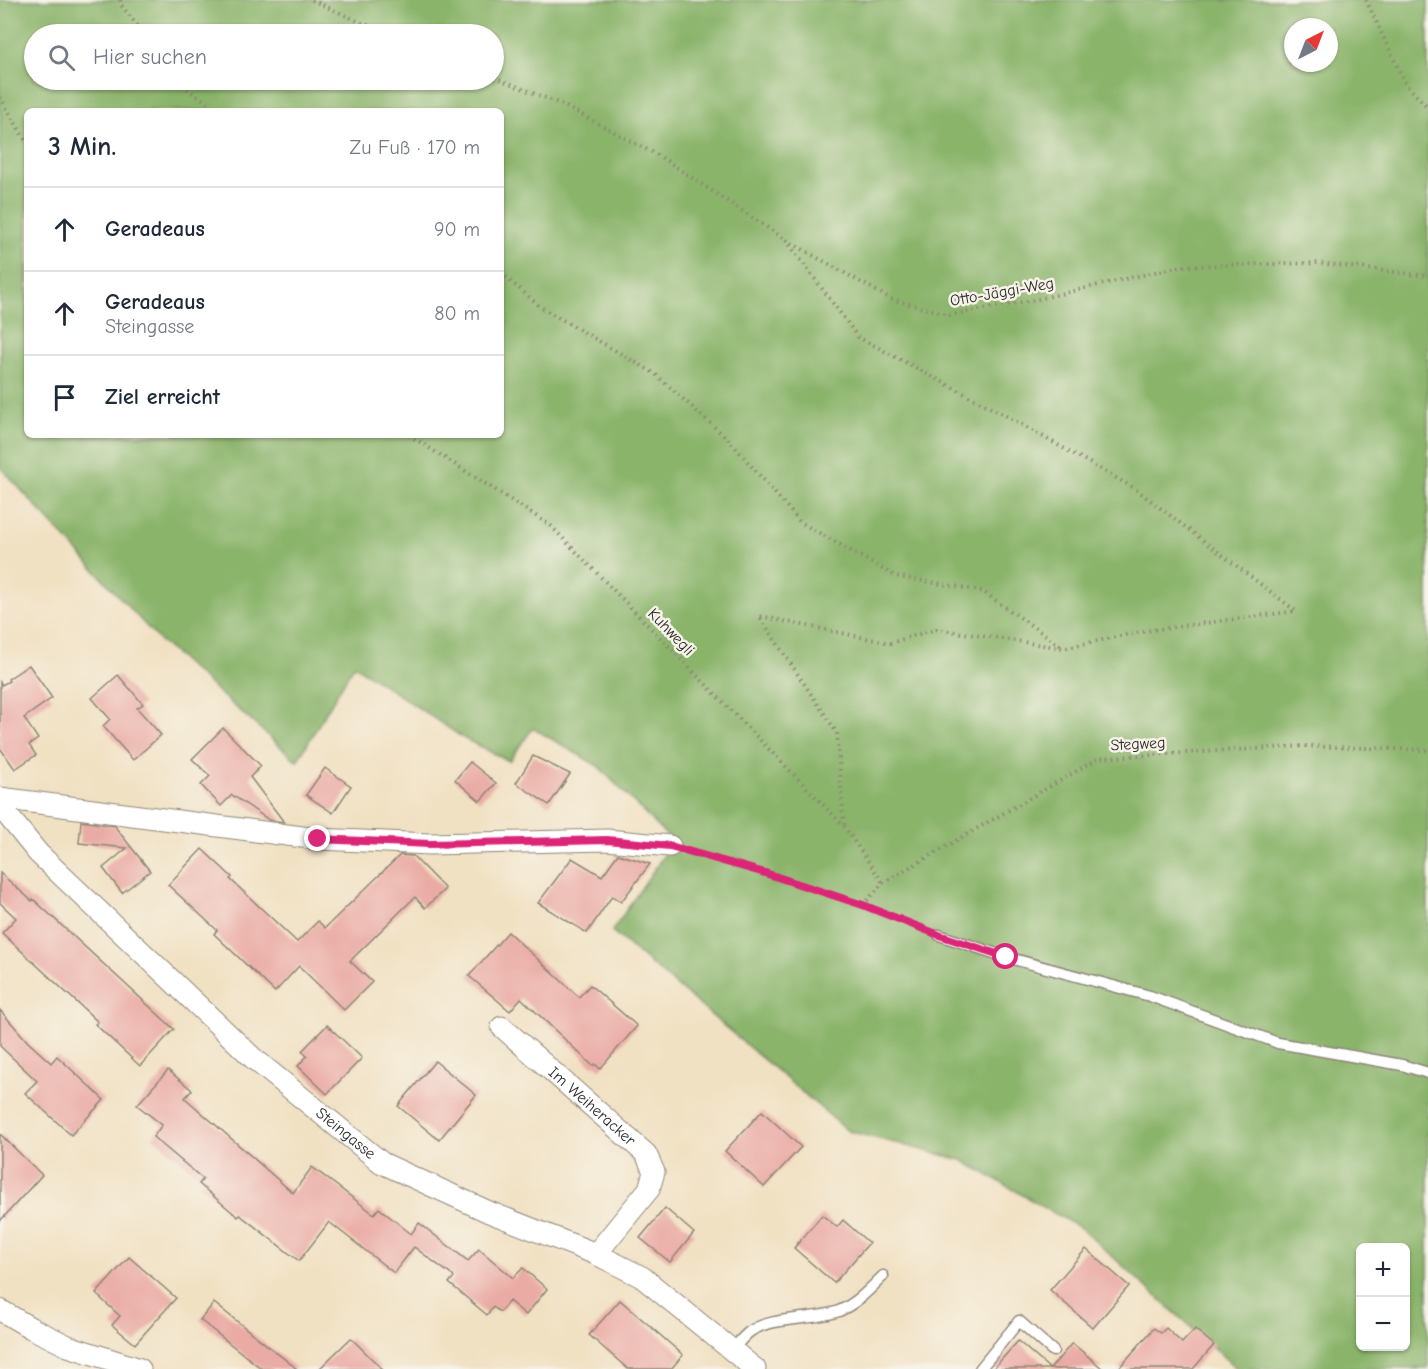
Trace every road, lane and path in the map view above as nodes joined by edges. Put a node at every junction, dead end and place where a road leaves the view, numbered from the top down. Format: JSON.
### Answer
{"nodes":[{"id":1,"x":312,"y":0,"type":"edge"},
{"id":2,"x":1366,"y":0,"type":"edge"},
{"id":3,"x":121,"y":2,"type":"edge"},
{"id":4,"x":137,"y":24,"type":"edge"},
{"id":5,"x":365,"y":24,"type":"edge"},
{"id":6,"x":504,"y":81,"type":"edge"},
{"id":7,"x":188,"y":90,"type":"edge"},
{"id":8,"x":0,"y":97,"type":"edge"},
{"id":9,"x":1428,"y":107,"type":"edge"},
{"id":10,"x":216,"y":108,"type":"edge"},
{"id":11,"x":24,"y":138,"type":"edge"},
{"id":12,"x":786,"y":240,"type":"junction"},
{"id":13,"x":504,"y":276,"type":"edge"},
{"id":14,"x":1428,"y":276,"type":"edge"},
{"id":15,"x":414,"y":438,"type":"edge"},
{"id":16,"x":1063,"y":648,"type":"junction"},
{"id":17,"x":1428,"y":750,"type":"edge"},
{"id":18,"x":0,"y":798,"type":"edge"},
{"id":19,"x":0,"y":806,"type":"edge"},
{"id":20,"x":844,"y":826,"type":"junction"},
{"id":21,"x":670,"y":846,"type":"joint"},
{"id":22,"x":883,"y":883,"type":"junction"},
{"id":23,"x":863,"y":905,"type":"junction"},
{"id":24,"x":939,"y":935,"type":"joint"},
{"id":25,"x":502,"y":1028,"type":"dead end"},
{"id":26,"x":1428,"y":1073,"type":"edge"},
{"id":27,"x":596,"y":1254,"type":"junction"},
{"id":28,"x":883,"y":1276,"type":"dead end"},
{"id":29,"x":0,"y":1310,"type":"edge"},
{"id":30,"x":732,"y":1350,"type":"junction"},
{"id":31,"x":1053,"y":1351,"type":"dead end"},
{"id":32,"x":140,"y":1369,"type":"edge"},
{"id":33,"x":755,"y":1369,"type":"edge"},
{"id":34,"x":980,"y":1369,"type":"edge"}],
"edges":[{"from":1,"to":5,"type":"path"},
{"from":2,"to":9,"type":"path"},
{"from":3,"to":4,"type":"path"},
{"from":6,"to":12,"type":"path","name":"Otto-Jäggi-Weg"},
{"from":7,"to":10,"type":"path"},
{"from":8,"to":11,"type":"path"},
{"from":12,"to":14,"type":"path","name":"Otto-Jäggi-Weg"},
{"from":12,"to":16,"type":"path"},
{"from":13,"to":16,"type":"path"},
{"from":15,"to":20,"type":"path","name":"Kuhwegli"},
{"from":16,"to":20,"type":"path"},
{"from":17,"to":22,"type":"path","name":"Stegweg"},
{"from":18,"to":21,"type":"street"},
{"from":19,"to":27,"type":"street","name":"Steingasse"},
{"from":20,"to":22,"type":"path","name":"Kuhwegli"},
{"from":21,"to":23,"type":"path"},
{"from":22,"to":23,"type":"path","name":"Stegweg"},
{"from":23,"to":24,"type":"path"},
{"from":24,"to":26,"type":"lane"},
{"from":25,"to":27,"type":"street","name":"Im Weiheracker"},
{"from":27,"to":30,"type":"street","name":"Steingasse"},
{"from":28,"to":30,"type":"lane"},
{"from":29,"to":32,"type":"street"},
{"from":30,"to":33,"type":"street","name":"Steingasse"},
{"from":31,"to":34,"type":"lane"}]}
